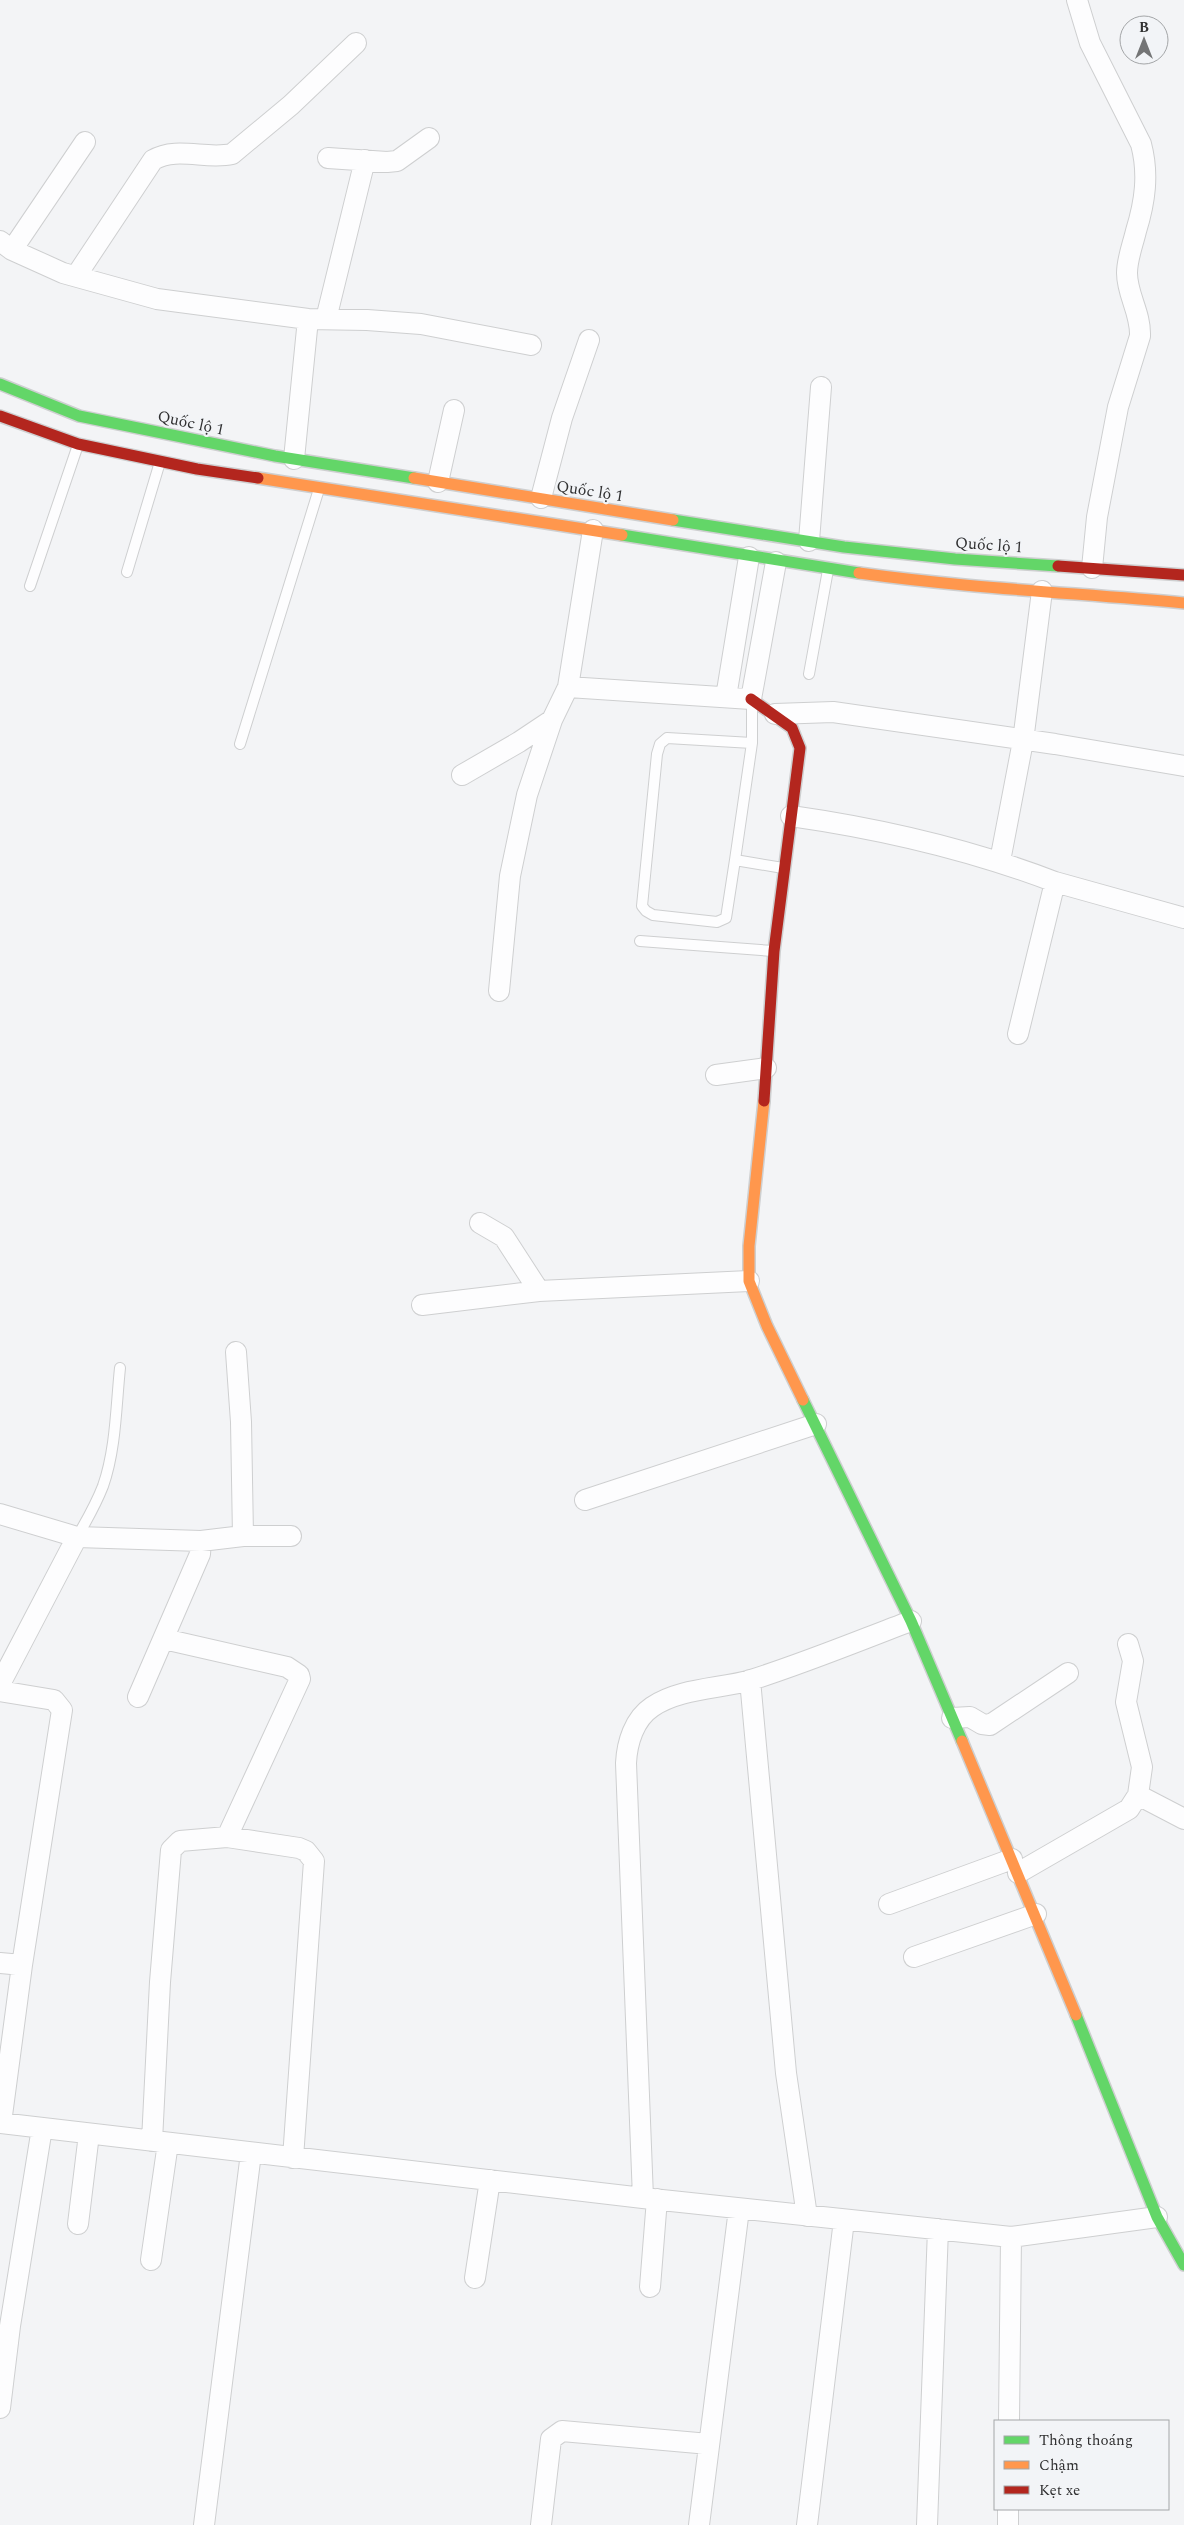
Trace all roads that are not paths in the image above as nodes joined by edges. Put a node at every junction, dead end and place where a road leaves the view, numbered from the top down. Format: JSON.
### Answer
{"nodes":[{"id":1,"x":1077,"y":0,"type":"edge"},
{"id":2,"x":356,"y":43,"type":"dead end"},
{"id":3,"x":428,"y":138,"type":"dead end"},
{"id":4,"x":86,"y":142,"type":"dead end"},
{"id":5,"x":328,"y":158,"type":"dead end"},
{"id":6,"x":365,"y":160,"type":"junction"},
{"id":7,"x":6,"y":245,"type":"edge"},
{"id":8,"x":76,"y":276,"type":"junction"},
{"id":9,"x":317,"y":319,"type":"junction"},
{"id":10,"x":589,"y":340,"type":"dead end"},
{"id":11,"x":531,"y":345,"type":"dead end"},
{"id":12,"x":0,"y":384,"type":"edge"},
{"id":13,"x":820,"y":387,"type":"dead end"},
{"id":14,"x":454,"y":410,"type":"dead end"},
{"id":15,"x":0,"y":416,"type":"edge"},
{"id":16,"x":78,"y":444,"type":"junction"},
{"id":17,"x":294,"y":459,"type":"junction"},
{"id":18,"x":161,"y":461,"type":"junction"},
{"id":19,"x":438,"y":482,"type":"junction"},
{"id":20,"x":319,"y":488,"type":"junction"},
{"id":21,"x":541,"y":498,"type":"junction"},
{"id":22,"x":593,"y":530,"type":"junction"},
{"id":23,"x":809,"y":541,"type":"junction"},
{"id":24,"x":749,"y":558,"type":"junction"},
{"id":25,"x":776,"y":562,"type":"junction"},
{"id":26,"x":1092,"y":568,"type":"junction"},
{"id":27,"x":829,"y":569,"type":"junction"},
{"id":28,"x":127,"y":572,"type":"dead end"},
{"id":29,"x":1184,"y":574,"type":"edge"},
{"id":30,"x":30,"y":586,"type":"dead end"},
{"id":31,"x":1042,"y":591,"type":"junction"},
{"id":32,"x":1184,"y":603,"type":"edge"},
{"id":33,"x":809,"y":674,"type":"dead end"},
{"id":34,"x":568,"y":687,"type":"junction"},
{"id":35,"x":726,"y":697,"type":"junction"},
{"id":36,"x":751,"y":698,"type":"junction"},
{"id":37,"x":775,"y":714,"type":"junction"},
{"id":38,"x":552,"y":720,"type":"junction"},
{"id":39,"x":1022,"y":741,"type":"junction"},
{"id":40,"x":752,"y":743,"type":"junction"},
{"id":41,"x":240,"y":744,"type":"dead end"},
{"id":42,"x":1184,"y":766,"type":"edge"},
{"id":43,"x":462,"y":775,"type":"dead end"},
{"id":44,"x":790,"y":816,"type":"junction"},
{"id":45,"x":735,"y":860,"type":"junction"},
{"id":46,"x":1000,"y":861,"type":"junction"},
{"id":47,"x":784,"y":868,"type":"junction"},
{"id":48,"x":1055,"y":882,"type":"junction"},
{"id":49,"x":1184,"y":918,"type":"edge"},
{"id":50,"x":640,"y":941,"type":"dead end"},
{"id":51,"x":774,"y":951,"type":"junction"},
{"id":52,"x":499,"y":991,"type":"dead end"},
{"id":53,"x":1018,"y":1034,"type":"dead end"},
{"id":54,"x":766,"y":1068,"type":"junction"},
{"id":55,"x":716,"y":1075,"type":"dead end"},
{"id":56,"x":480,"y":1223,"type":"dead end"},
{"id":57,"x":749,"y":1281,"type":"junction"},
{"id":58,"x":539,"y":1292,"type":"junction"},
{"id":59,"x":422,"y":1304,"type":"dead end"},
{"id":60,"x":236,"y":1352,"type":"dead end"},
{"id":61,"x":120,"y":1368,"type":"dead end"},
{"id":62,"x":816,"y":1424,"type":"junction"},
{"id":63,"x":585,"y":1500,"type":"dead end"},
{"id":64,"x":0,"y":1514,"type":"edge"},
{"id":65,"x":243,"y":1536,"type":"junction"},
{"id":66,"x":291,"y":1536,"type":"dead end"},
{"id":67,"x":77,"y":1537,"type":"junction"},
{"id":68,"x":202,"y":1541,"type":"junction"},
{"id":69,"x":911,"y":1621,"type":"junction"},
{"id":70,"x":164,"y":1639,"type":"junction"},
{"id":71,"x":1128,"y":1644,"type":"dead end"},
{"id":72,"x":1068,"y":1673,"type":"dead end"},
{"id":73,"x":750,"y":1680,"type":"junction"},
{"id":74,"x":0,"y":1684,"type":"edge"},
{"id":75,"x":0,"y":1691,"type":"edge"},
{"id":76,"x":138,"y":1697,"type":"dead end"},
{"id":77,"x":952,"y":1718,"type":"junction"},
{"id":78,"x":1138,"y":1795,"type":"junction"},
{"id":79,"x":1184,"y":1819,"type":"edge"},
{"id":80,"x":227,"y":1837,"type":"junction"},
{"id":81,"x":1015,"y":1866,"type":"junction"},
{"id":82,"x":889,"y":1904,"type":"dead end"},
{"id":83,"x":1036,"y":1914,"type":"junction"},
{"id":84,"x":914,"y":1957,"type":"dead end"},
{"id":85,"x":0,"y":1962,"type":"edge"},
{"id":86,"x":22,"y":1965,"type":"junction"},
{"id":87,"x":1,"y":2123,"type":"edge"},
{"id":88,"x":42,"y":2128,"type":"junction"},
{"id":89,"x":89,"y":2134,"type":"junction"},
{"id":90,"x":160,"y":2142,"type":"junction"},
{"id":91,"x":251,"y":2153,"type":"junction"},
{"id":92,"x":293,"y":2158,"type":"junction"},
{"id":93,"x":490,"y":2180,"type":"junction"},
{"id":94,"x":650,"y":2199,"type":"junction"},
{"id":95,"x":739,"y":2209,"type":"junction"},
{"id":96,"x":807,"y":2216,"type":"junction"},
{"id":97,"x":1157,"y":2217,"type":"junction"},
{"id":98,"x":844,"y":2220,"type":"junction"},
{"id":99,"x":78,"y":2224,"type":"dead end"},
{"id":100,"x":938,"y":2229,"type":"junction"},
{"id":101,"x":1011,"y":2237,"type":"junction"},
{"id":102,"x":151,"y":2260,"type":"dead end"},
{"id":103,"x":1184,"y":2264,"type":"edge"},
{"id":104,"x":475,"y":2278,"type":"dead end"},
{"id":105,"x":650,"y":2287,"type":"dead end"},
{"id":106,"x":0,"y":2408,"type":"edge"},
{"id":107,"x":1009,"y":2420,"type":"edge"},
{"id":108,"x":710,"y":2444,"type":"junction"},
{"id":109,"x":1008,"y":2510,"type":"edge"},
{"id":110,"x":204,"y":2525,"type":"edge"},
{"id":111,"x":541,"y":2525,"type":"edge"},
{"id":112,"x":699,"y":2525,"type":"edge"},
{"id":113,"x":807,"y":2525,"type":"edge"},
{"id":114,"x":927,"y":2525,"type":"edge"},
{"id":115,"x":1008,"y":2525,"type":"edge"}],
"edges":[{"from":1,"to":26,"type":"street"},
{"from":2,"to":8,"type":"street"},
{"from":3,"to":6,"type":"street"},
{"from":4,"to":7,"type":"street"},
{"from":5,"to":6,"type":"street"},
{"from":6,"to":9,"type":"street"},
{"from":7,"to":8,"type":"street"},
{"from":8,"to":9,"type":"street"},
{"from":9,"to":11,"type":"street"},
{"from":9,"to":17,"type":"street"},
{"from":10,"to":21,"type":"street"},
{"from":12,"to":17,"type":"main road","name":"Quốc lộ 1"},
{"from":13,"to":23,"type":"street"},
{"from":14,"to":19,"type":"street"},
{"from":15,"to":16,"type":"main road"},
{"from":16,"to":18,"type":"main road"},
{"from":16,"to":30,"type":"lane"},
{"from":17,"to":19,"type":"main road","name":"Quốc lộ 1"},
{"from":18,"to":20,"type":"main road"},
{"from":18,"to":28,"type":"lane"},
{"from":19,"to":21,"type":"main road","name":"Quốc lộ 1"},
{"from":20,"to":22,"type":"main road"},
{"from":20,"to":41,"type":"lane"},
{"from":21,"to":23,"type":"main road","name":"Quốc lộ 1"},
{"from":22,"to":24,"type":"main road"},
{"from":22,"to":34,"type":"street"},
{"from":23,"to":26,"type":"main road","name":"Quốc lộ 1"},
{"from":24,"to":25,"type":"main road"},
{"from":24,"to":35,"type":"street"},
{"from":25,"to":27,"type":"main road"},
{"from":25,"to":36,"type":"street"},
{"from":26,"to":29,"type":"main road","name":"Quốc lộ 1"},
{"from":27,"to":31,"type":"main road"},
{"from":27,"to":33,"type":"lane"},
{"from":31,"to":32,"type":"main road"},
{"from":31,"to":39,"type":"street"},
{"from":34,"to":35,"type":"street"},
{"from":34,"to":38,"type":"street"},
{"from":35,"to":36,"type":"street"},
{"from":36,"to":37,"type":"main road"},
{"from":36,"to":40,"type":"lane"},
{"from":37,"to":39,"type":"street"},
{"from":37,"to":44,"type":"main road"},
{"from":38,"to":43,"type":"street"},
{"from":38,"to":52,"type":"street"},
{"from":39,"to":42,"type":"street"},
{"from":39,"to":46,"type":"street"},
{"from":40,"to":45,"type":"lane"},
{"from":40,"to":45,"type":"lane"},
{"from":44,"to":46,"type":"street"},
{"from":44,"to":47,"type":"main road"},
{"from":45,"to":47,"type":"lane"},
{"from":46,"to":48,"type":"street"},
{"from":47,"to":51,"type":"main road"},
{"from":48,"to":49,"type":"street"},
{"from":48,"to":53,"type":"street"},
{"from":50,"to":51,"type":"lane"},
{"from":51,"to":54,"type":"main road"},
{"from":54,"to":55,"type":"street"},
{"from":54,"to":57,"type":"main road"},
{"from":56,"to":58,"type":"street"},
{"from":57,"to":58,"type":"street"},
{"from":57,"to":62,"type":"main road"},
{"from":58,"to":59,"type":"street"},
{"from":60,"to":65,"type":"street"},
{"from":61,"to":67,"type":"lane"},
{"from":62,"to":63,"type":"street"},
{"from":62,"to":69,"type":"main road"},
{"from":64,"to":67,"type":"street"},
{"from":65,"to":66,"type":"street"},
{"from":65,"to":68,"type":"street"},
{"from":67,"to":68,"type":"street"},
{"from":67,"to":74,"type":"street"},
{"from":68,"to":70,"type":"street"},
{"from":69,"to":73,"type":"street"},
{"from":69,"to":77,"type":"main road"},
{"from":70,"to":76,"type":"street"},
{"from":70,"to":80,"type":"street"},
{"from":71,"to":78,"type":"street"},
{"from":72,"to":77,"type":"street"},
{"from":73,"to":94,"type":"street"},
{"from":73,"to":96,"type":"street"},
{"from":75,"to":86,"type":"street"},
{"from":77,"to":81,"type":"main road"},
{"from":78,"to":79,"type":"street"},
{"from":78,"to":81,"type":"street"},
{"from":80,"to":90,"type":"street"},
{"from":80,"to":92,"type":"street"},
{"from":81,"to":82,"type":"street"},
{"from":81,"to":83,"type":"main road"},
{"from":83,"to":84,"type":"street"},
{"from":83,"to":97,"type":"main road"},
{"from":85,"to":86,"type":"street"},
{"from":86,"to":87,"type":"street"},
{"from":87,"to":88,"type":"street"},
{"from":88,"to":89,"type":"street"},
{"from":88,"to":106,"type":"street"},
{"from":89,"to":90,"type":"street"},
{"from":89,"to":99,"type":"street"},
{"from":90,"to":91,"type":"street"},
{"from":90,"to":102,"type":"street"},
{"from":91,"to":92,"type":"street"},
{"from":91,"to":110,"type":"street"},
{"from":92,"to":93,"type":"street"},
{"from":93,"to":94,"type":"street"},
{"from":93,"to":104,"type":"street"},
{"from":94,"to":95,"type":"street"},
{"from":94,"to":105,"type":"street"},
{"from":95,"to":96,"type":"street"},
{"from":95,"to":108,"type":"street"},
{"from":96,"to":98,"type":"street"},
{"from":97,"to":101,"type":"street"},
{"from":97,"to":103,"type":"main road"},
{"from":98,"to":100,"type":"street"},
{"from":98,"to":113,"type":"street"},
{"from":100,"to":101,"type":"street"},
{"from":100,"to":114,"type":"street"},
{"from":101,"to":107,"type":"street"},
{"from":108,"to":111,"type":"street"},
{"from":108,"to":112,"type":"street"},
{"from":109,"to":115,"type":"street"}]}
